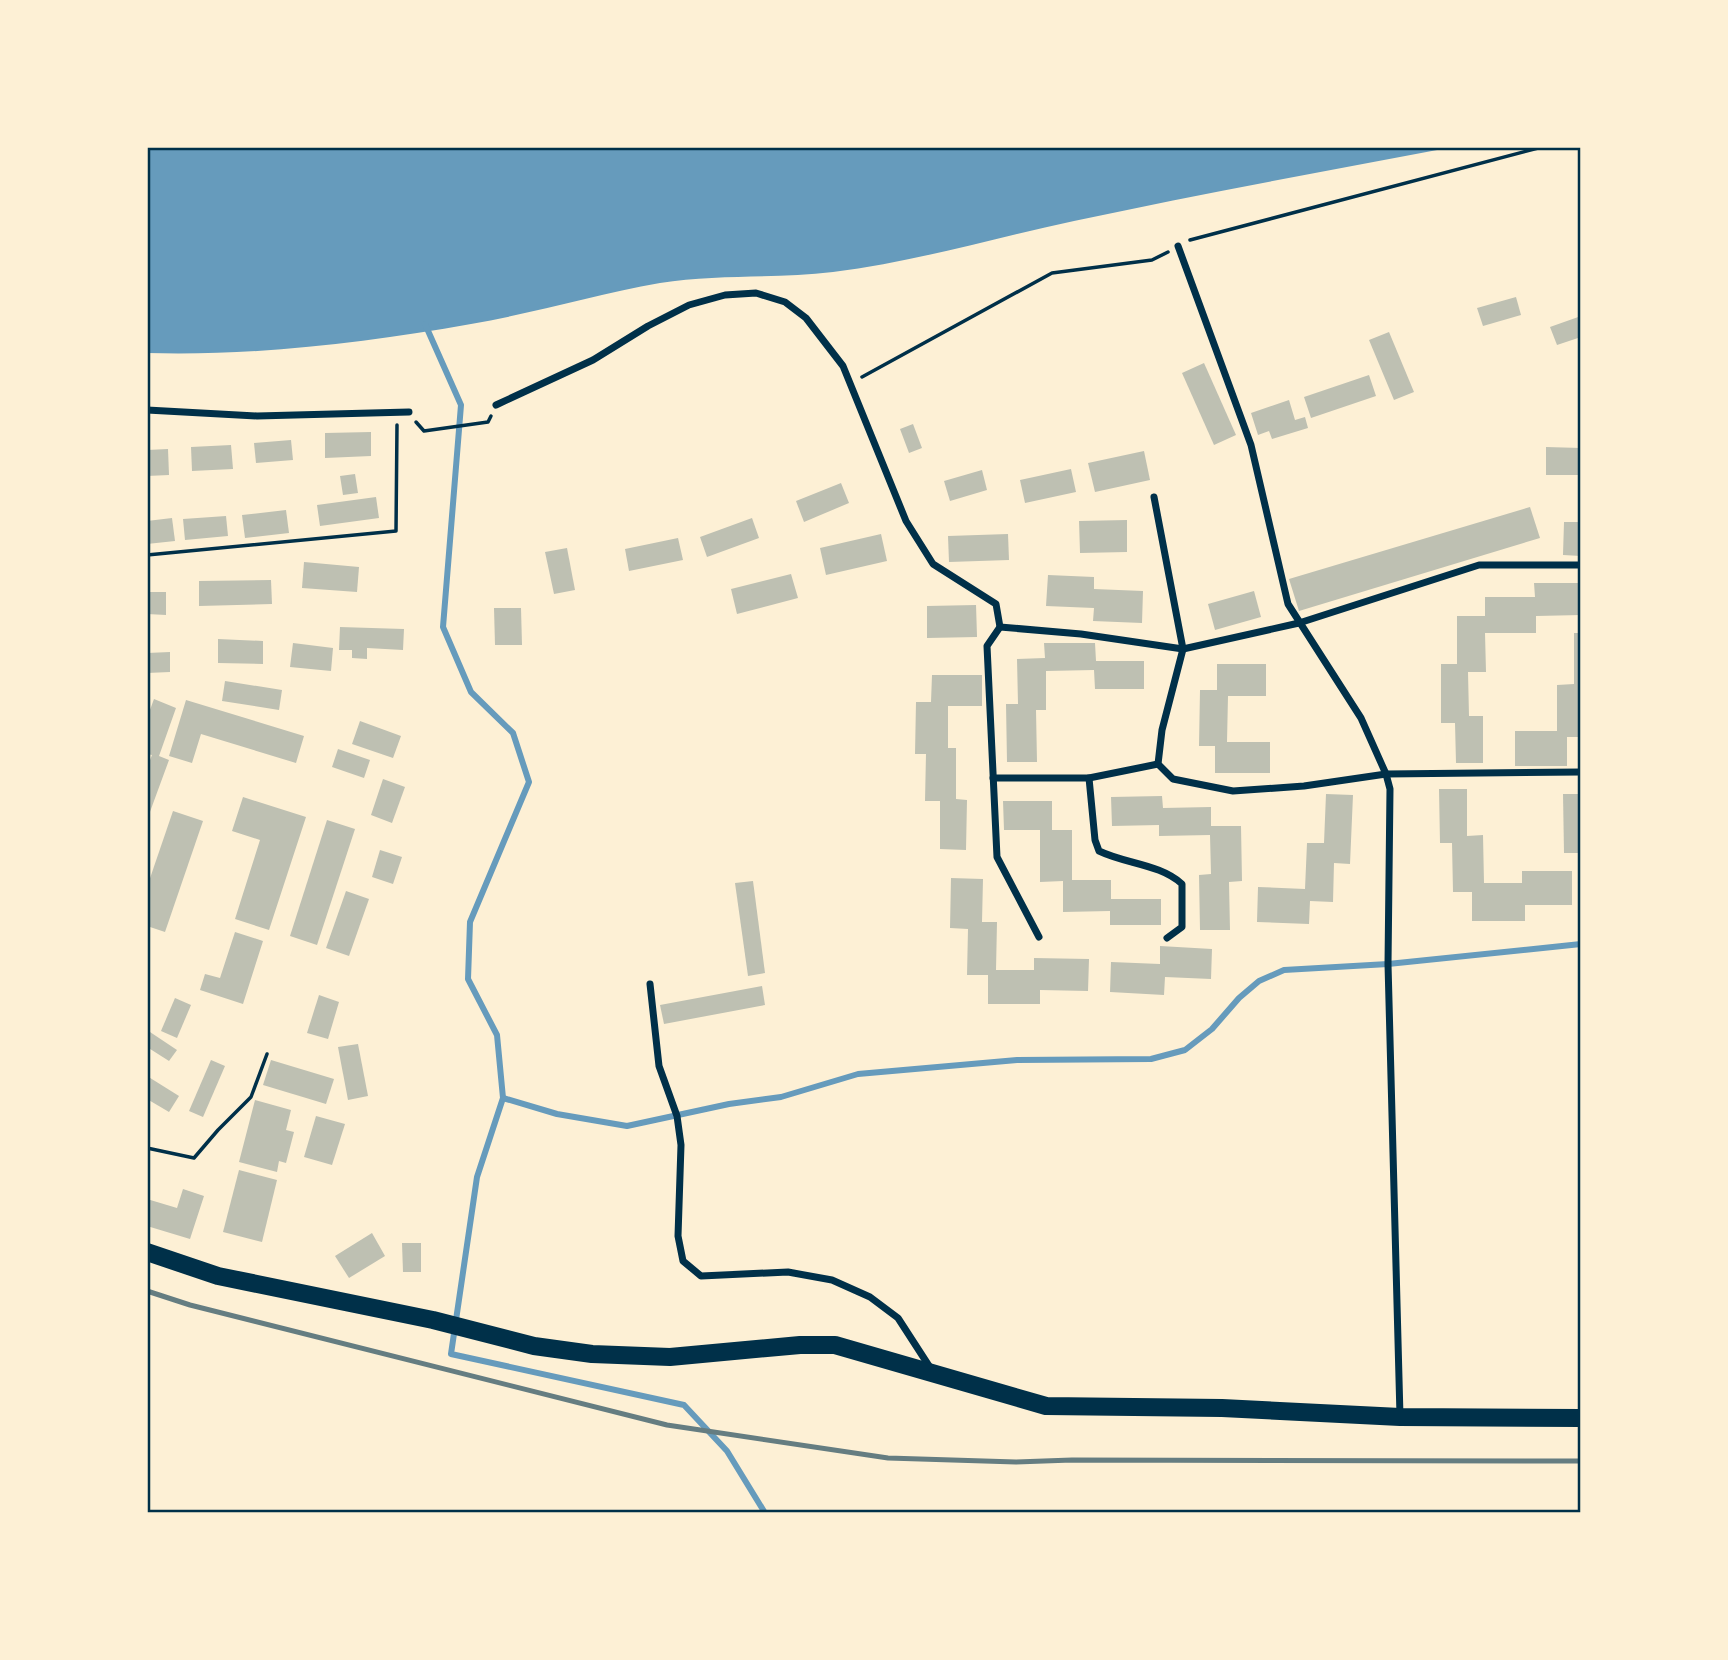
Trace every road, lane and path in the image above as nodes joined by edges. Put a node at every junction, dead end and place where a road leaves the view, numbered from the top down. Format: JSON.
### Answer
{"nodes":[{"id":1,"x":1178,"y":246,"type":"dead end"},
{"id":2,"x":496,"y":405,"type":"dead end"},
{"id":3,"x":147,"y":410,"type":"edge"},
{"id":4,"x":409,"y":412,"type":"dead end"},
{"id":5,"x":397,"y":413,"type":"junction"},
{"id":6,"x":488,"y":422,"type":"dead end"},
{"id":7,"x":424,"y":431,"type":"dead end"},
{"id":8,"x":1154,"y":497,"type":"dead end"},
{"id":9,"x":147,"y":555,"type":"edge"},
{"id":10,"x":1581,"y":565,"type":"edge"},
{"id":11,"x":1299,"y":623,"type":"junction"},
{"id":12,"x":1000,"y":626,"type":"junction"},
{"id":13,"x":1183,"y":649,"type":"junction"},
{"id":14,"x":1158,"y":764,"type":"junction"},
{"id":15,"x":1581,"y":772,"type":"edge"},
{"id":16,"x":1386,"y":774,"type":"junction"},
{"id":17,"x":993,"y":778,"type":"junction"},
{"id":18,"x":1089,"y":778,"type":"junction"},
{"id":19,"x":1038,"y":937,"type":"dead end"},
{"id":20,"x":1167,"y":938,"type":"dead end"},
{"id":21,"x":650,"y":984,"type":"dead end"},
{"id":22,"x":267,"y":1054,"type":"dead end"},
{"id":23,"x":147,"y":1147,"type":"edge"},
{"id":24,"x":147,"y":1252,"type":"edge"},
{"id":25,"x":935,"y":1375,"type":"junction"},
{"id":26,"x":1400,"y":1417,"type":"junction"},
{"id":27,"x":1581,"y":1418,"type":"edge"}],
"edges":[{"from":1,"to":11,"type":"street"},
{"from":2,"to":12,"type":"street"},
{"from":3,"to":5,"type":"street"},
{"from":4,"to":5,"type":"street"},
{"from":5,"to":9,"type":"path"},
{"from":6,"to":7,"type":"path"},
{"from":8,"to":13,"type":"street"},
{"from":10,"to":11,"type":"street"},
{"from":11,"to":13,"type":"street"},
{"from":11,"to":16,"type":"street"},
{"from":12,"to":13,"type":"street"},
{"from":12,"to":17,"type":"street"},
{"from":13,"to":14,"type":"street"},
{"from":14,"to":16,"type":"street"},
{"from":14,"to":18,"type":"street"},
{"from":15,"to":16,"type":"street"},
{"from":16,"to":26,"type":"street"},
{"from":17,"to":18,"type":"street"},
{"from":17,"to":19,"type":"street"},
{"from":18,"to":20,"type":"street"},
{"from":21,"to":25,"type":"street"},
{"from":22,"to":23,"type":"path"},
{"from":24,"to":25,"type":"main road"},
{"from":25,"to":26,"type":"main road"},
{"from":26,"to":27,"type":"main road"}]}
